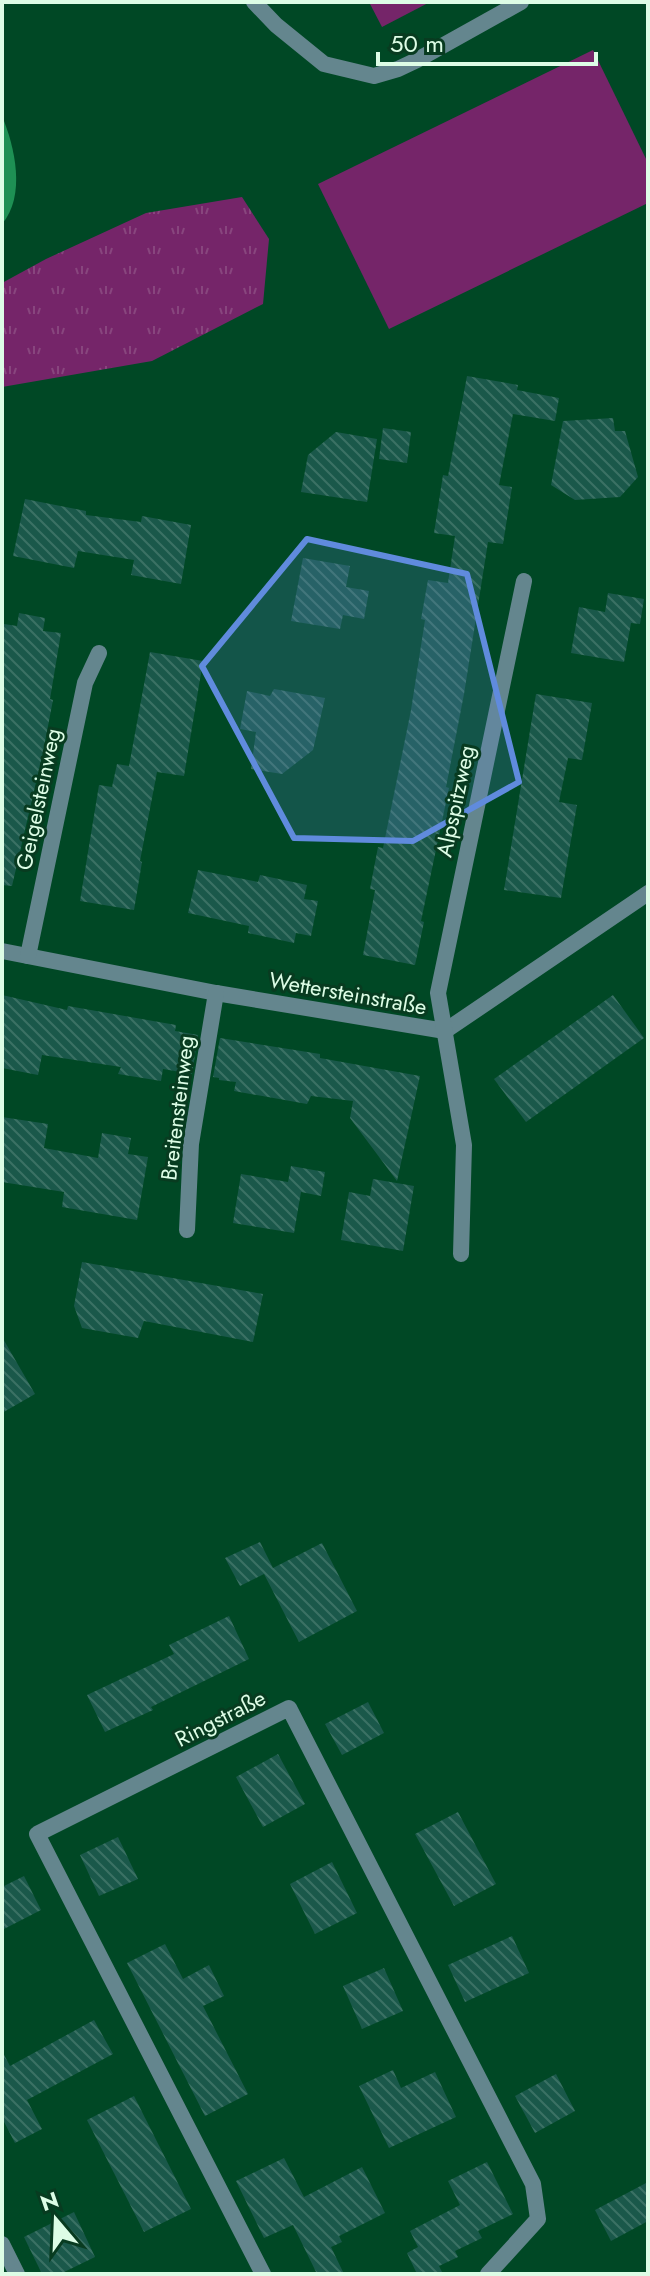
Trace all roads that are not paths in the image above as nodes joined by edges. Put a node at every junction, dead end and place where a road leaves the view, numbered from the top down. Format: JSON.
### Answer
{"nodes":[{"id":1,"x":254,"y":2,"type":"edge"},
{"id":2,"x":521,"y":2,"type":"edge"},
{"id":3,"x":524,"y":581,"type":"dead end"},
{"id":4,"x":99,"y":653,"type":"dead end"},
{"id":5,"x":648,"y":893,"type":"edge"},
{"id":6,"x":2,"y":951,"type":"edge"},
{"id":7,"x":28,"y":956,"type":"junction"},
{"id":8,"x":216,"y":993,"type":"junction"},
{"id":9,"x":445,"y":1031,"type":"junction"},
{"id":10,"x":187,"y":1230,"type":"dead end"},
{"id":11,"x":461,"y":1254,"type":"dead end"},
{"id":12,"x":2,"y":2244,"type":"edge"},
{"id":13,"x":17,"y":2274,"type":"edge"},
{"id":14,"x":263,"y":2274,"type":"edge"},
{"id":15,"x":488,"y":2274,"type":"edge"}],
"edges":[{"from":1,"to":2,"type":"street"},
{"from":3,"to":9,"type":"street","name":"Alpspitzweg"},
{"from":4,"to":7,"type":"street","name":"Geigelsteinweg"},
{"from":5,"to":9,"type":"street","name":"Wettersteinstraße"},
{"from":6,"to":7,"type":"street","name":"Wettersteinstraße"},
{"from":7,"to":8,"type":"street","name":"Wettersteinstraße"},
{"from":8,"to":9,"type":"street","name":"Wettersteinstraße"},
{"from":8,"to":10,"type":"street","name":"Breitensteinweg"},
{"from":9,"to":11,"type":"street","name":"Alpspitzweg"},
{"from":12,"to":13,"type":"street"},
{"from":14,"to":15,"type":"street","name":"Ringstraße"}]}
